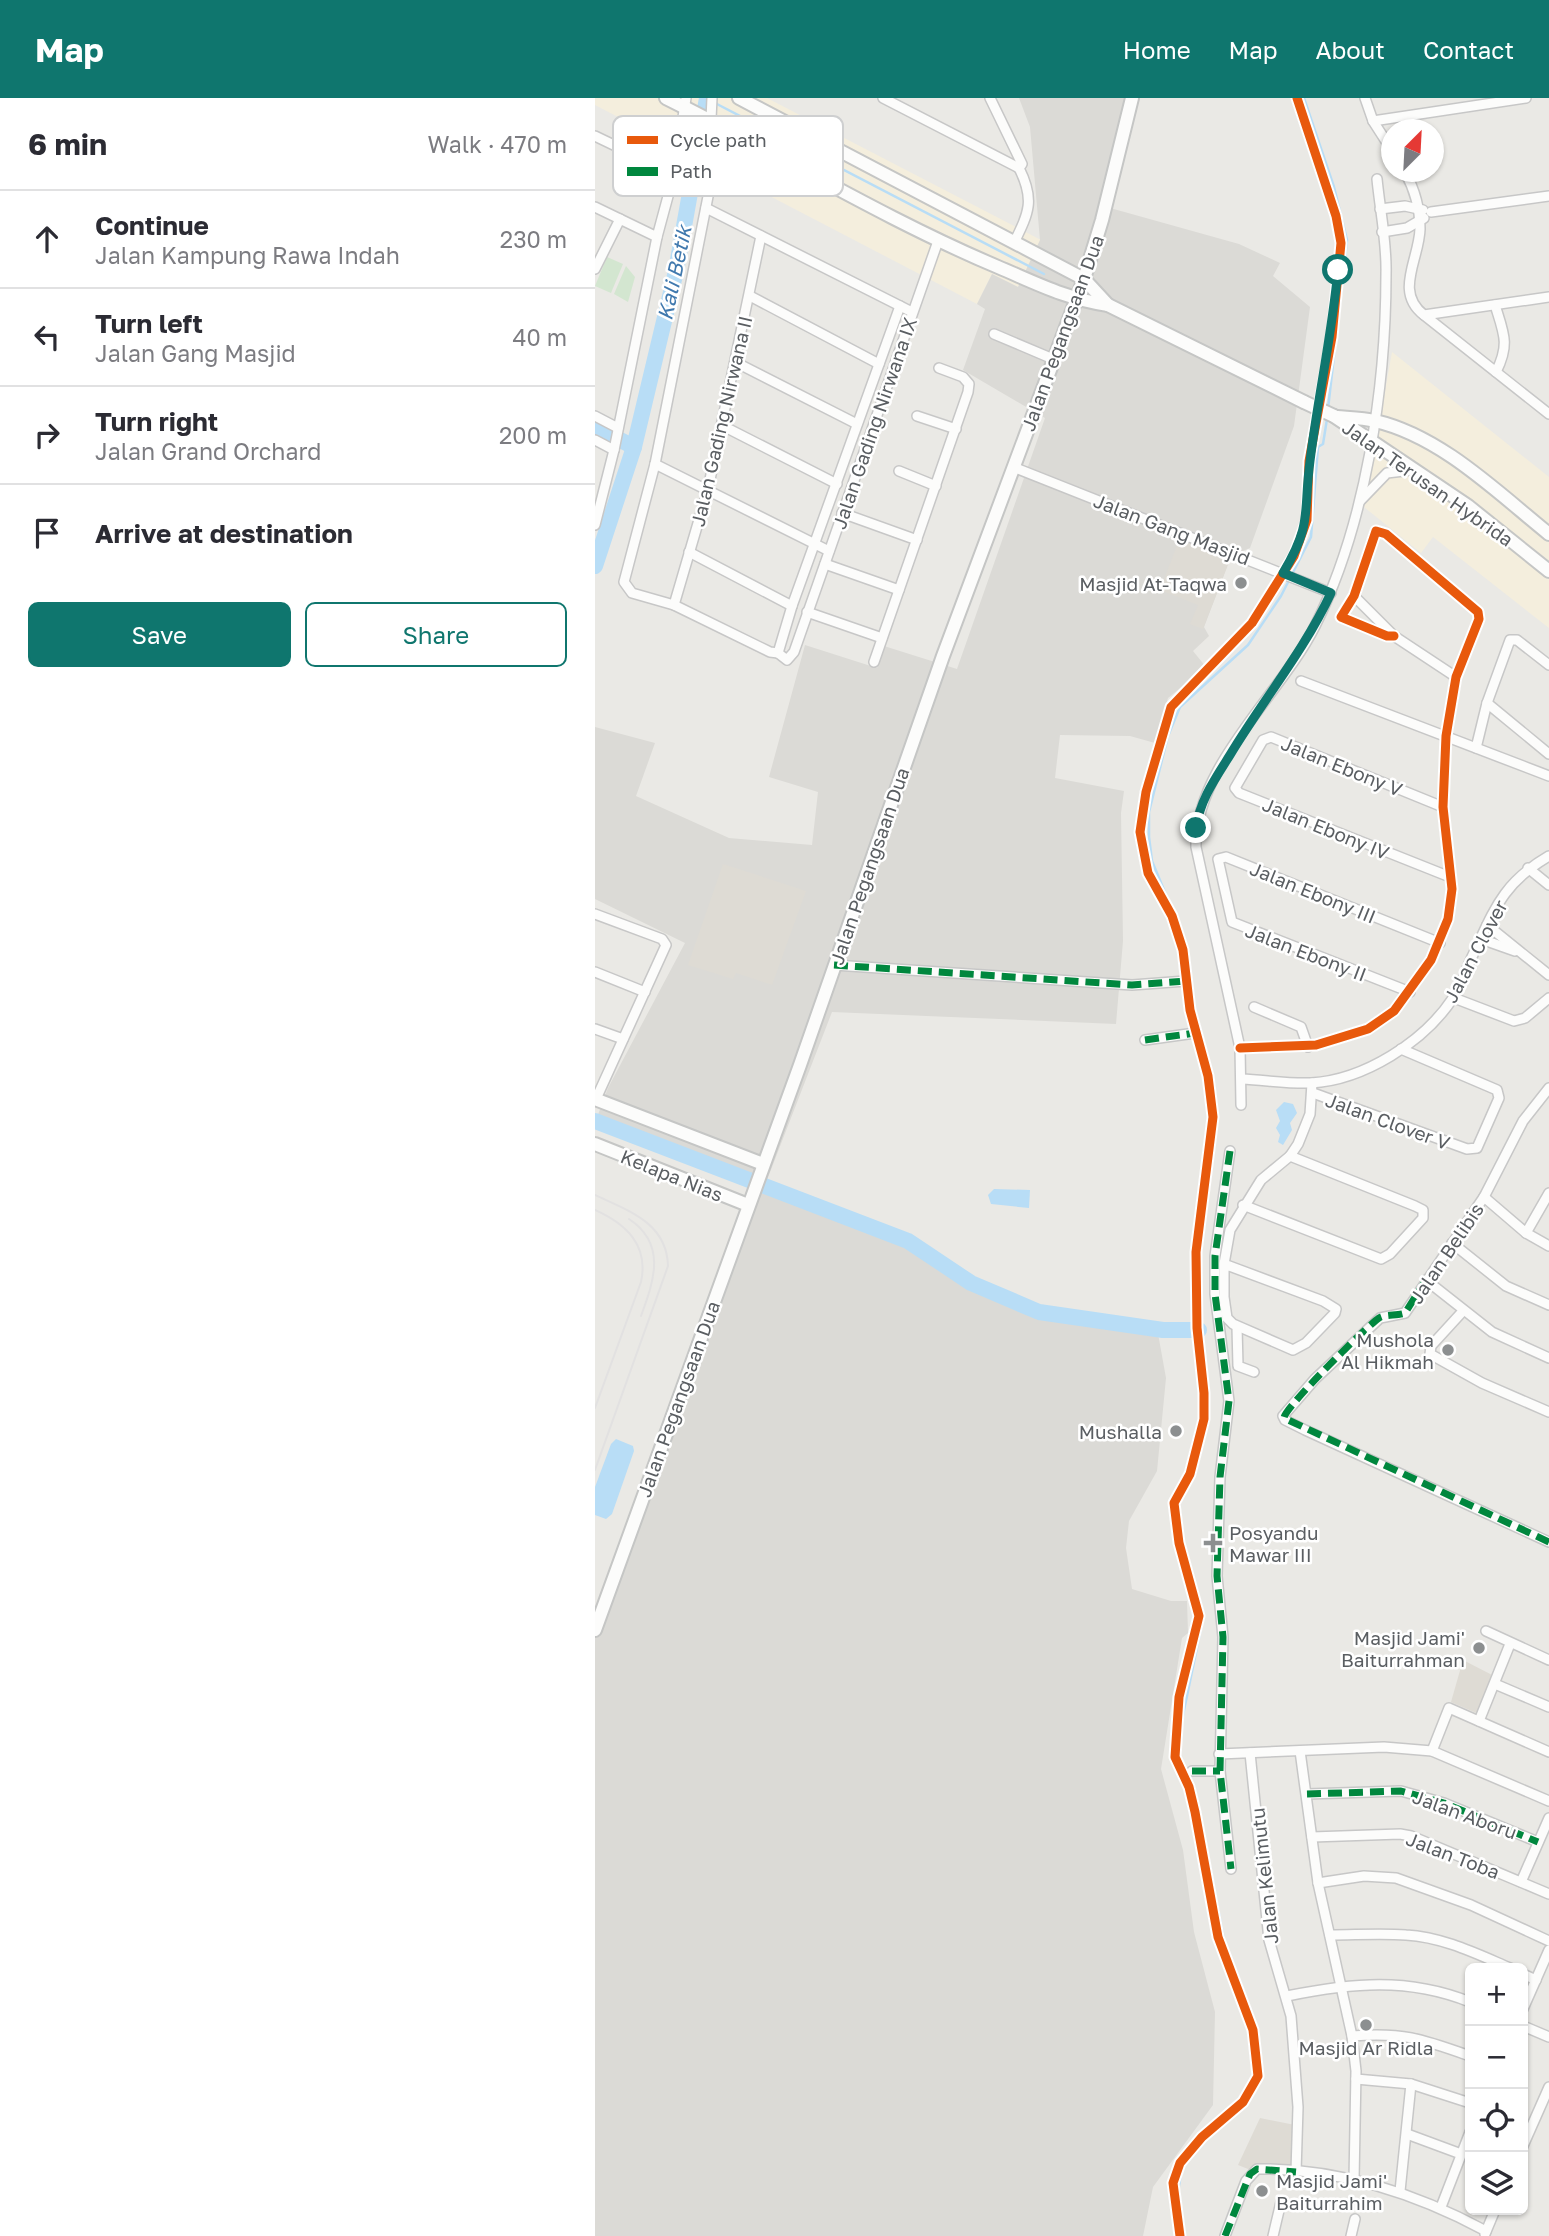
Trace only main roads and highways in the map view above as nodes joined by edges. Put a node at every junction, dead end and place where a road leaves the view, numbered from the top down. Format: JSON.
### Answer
{"nodes":[{"id":1,"x":666,"y":98,"type":"edge"},
{"id":2,"x":739,"y":98,"type":"edge"},
{"id":3,"x":1132,"y":98,"type":"edge"},
{"id":4,"x":687,"y":105,"type":"edge"},
{"id":5,"x":710,"y":110,"type":"edge"},
{"id":6,"x":773,"y":116,"type":"edge"},
{"id":7,"x":843,"y":153,"type":"edge"},
{"id":8,"x":843,"y":187,"type":"edge"},
{"id":9,"x":1052,"y":263,"type":"junction"},
{"id":10,"x":1089,"y":263,"type":"junction"},
{"id":11,"x":1065,"y":270,"type":"junction"},
{"id":12,"x":1084,"y":279,"type":"junction"},
{"id":13,"x":1057,"y":292,"type":"junction"},
{"id":14,"x":1076,"y":300,"type":"junction"},
{"id":15,"x":1108,"y":304,"type":"junction"},
{"id":16,"x":1336,"y":417,"type":"junction"},
{"id":17,"x":1549,"y":534,"type":"edge"},
{"id":18,"x":1549,"y":571,"type":"edge"},
{"id":19,"x":595,"y":1099,"type":"edge"},
{"id":20,"x":595,"y":1144,"type":"edge"},
{"id":21,"x":762,"y":1166,"type":"junction"},
{"id":22,"x":750,"y":1202,"type":"junction"},
{"id":23,"x":595,"y":1630,"type":"edge"}],
"edges":[{"from":1,"to":4,"type":"main road"},
{"from":2,"to":6,"type":"main road"},
{"from":3,"to":10,"type":"main road","name":"Jalan Pegangsaan Dua"},
{"from":4,"to":5,"type":"main road"},
{"from":7,"to":9,"type":"main road"},
{"from":8,"to":13,"type":"main road"},
{"from":9,"to":10,"type":"main road"},
{"from":9,"to":11,"type":"main road"},
{"from":10,"to":12,"type":"main road","name":"Jalan Pegangsaan Dua"},
{"from":11,"to":12,"type":"main road"},
{"from":11,"to":13,"type":"main road"},
{"from":12,"to":14,"type":"main road","name":"Jalan Pegangsaan Dua"},
{"from":12,"to":15,"type":"main road"},
{"from":13,"to":14,"type":"main road"},
{"from":14,"to":15,"type":"main road"},
{"from":14,"to":21,"type":"main road","name":"Jalan Pegangsaan Dua"},
{"from":15,"to":16,"type":"main road","bridge":true},
{"from":16,"to":17,"type":"main road","name":"Jalan Terusan Hybrida"},
{"from":16,"to":18,"type":"main road","name":"Jalan Terusan Hybrida"},
{"from":19,"to":21,"type":"main road"},
{"from":20,"to":22,"type":"main road","name":"Kelapa Nias"},
{"from":21,"to":22,"type":"main road","name":"Jalan Pegangsaan Dua"},
{"from":22,"to":23,"type":"main road","name":"Jalan Pegangsaan Dua"}]}
